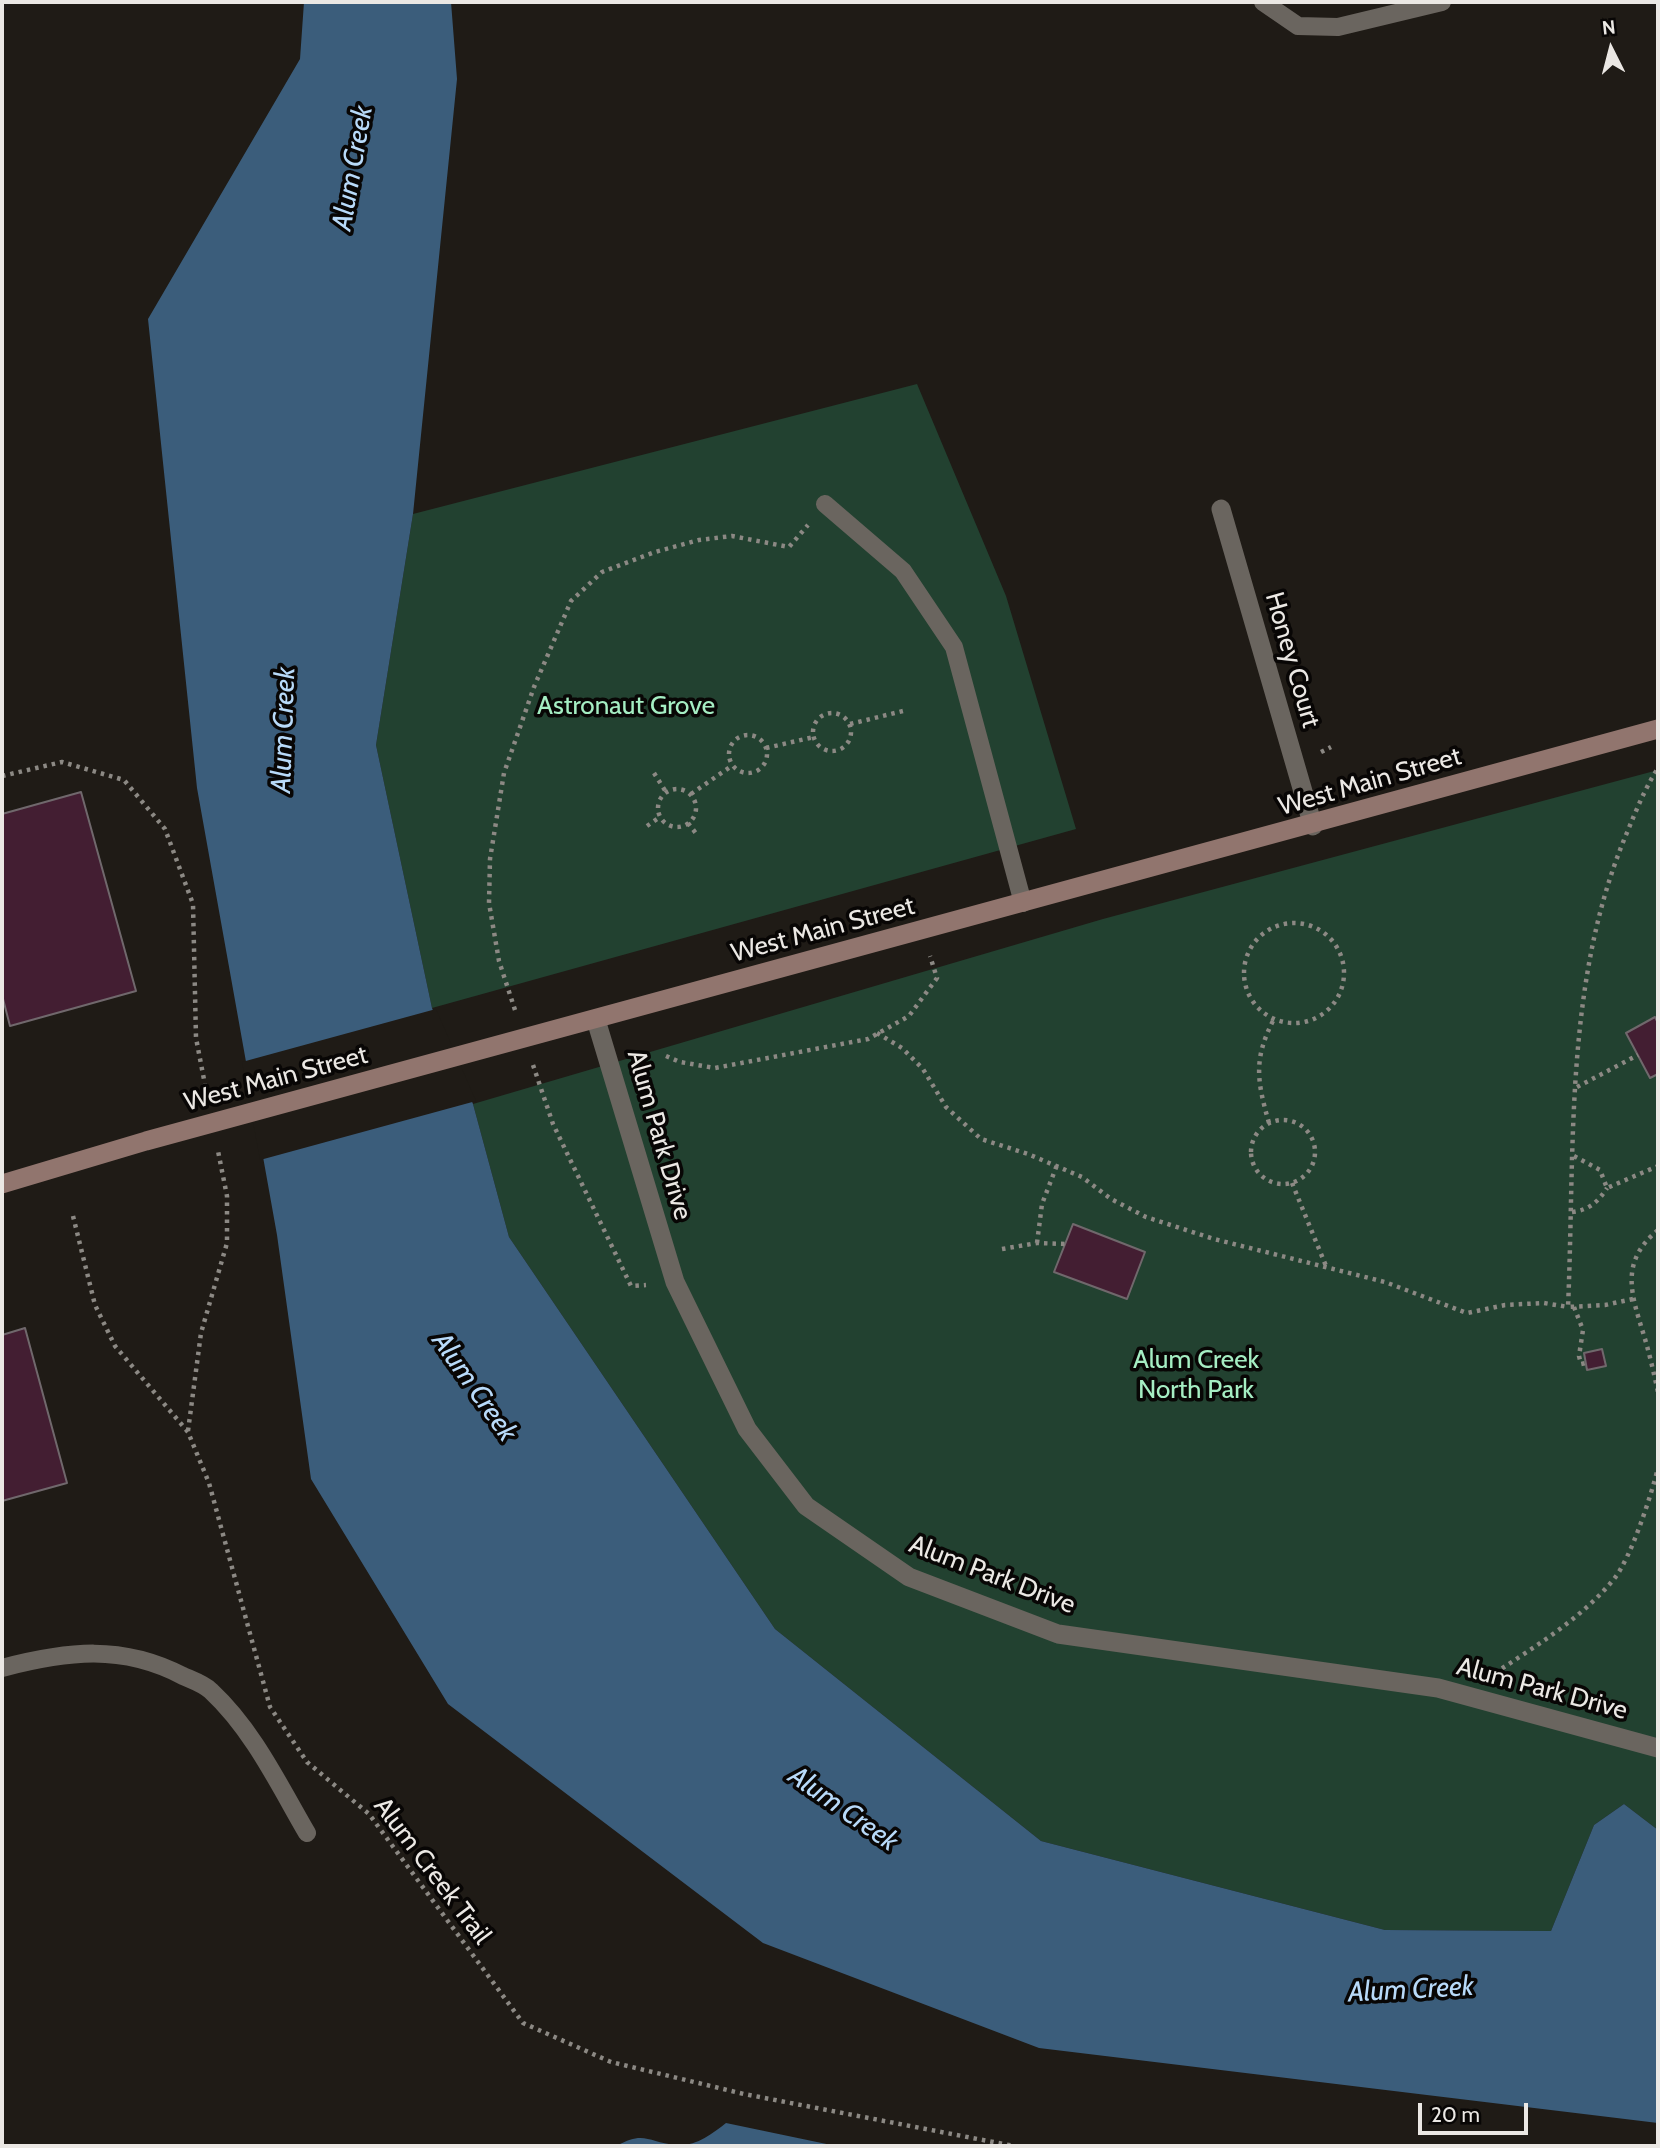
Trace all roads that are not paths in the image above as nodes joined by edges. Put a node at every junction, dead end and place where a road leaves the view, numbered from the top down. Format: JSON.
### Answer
{"nodes":[{"id":1,"x":1263,"y":2,"type":"edge"},
{"id":2,"x":1442,"y":2,"type":"edge"},
{"id":3,"x":825,"y":505,"type":"road end"},
{"id":4,"x":1221,"y":509,"type":"dead end"},
{"id":5,"x":1658,"y":729,"type":"edge"},
{"id":6,"x":1313,"y":826,"type":"junction"},
{"id":7,"x":1023,"y":903,"type":"junction"},
{"id":8,"x":596,"y":1020,"type":"junction"},
{"id":9,"x":2,"y":1184,"type":"edge"},
{"id":10,"x":2,"y":1668,"type":"edge"},
{"id":11,"x":1658,"y":1748,"type":"edge"},
{"id":12,"x":307,"y":1833,"type":"dead end"}],
"edges":[{"from":1,"to":2,"type":"lane"},
{"from":3,"to":7,"type":"lane"},
{"from":4,"to":6,"type":"street","name":"Honey Court"},
{"from":5,"to":6,"type":"main road","name":"West Main Street"},
{"from":6,"to":7,"type":"main road","name":"West Main Street"},
{"from":7,"to":8,"type":"main road","name":"West Main Street"},
{"from":8,"to":9,"type":"main road","name":"West Main Street"},
{"from":8,"to":11,"type":"street","name":"Alum Park Drive"},
{"from":10,"to":12,"type":"lane"}]}
